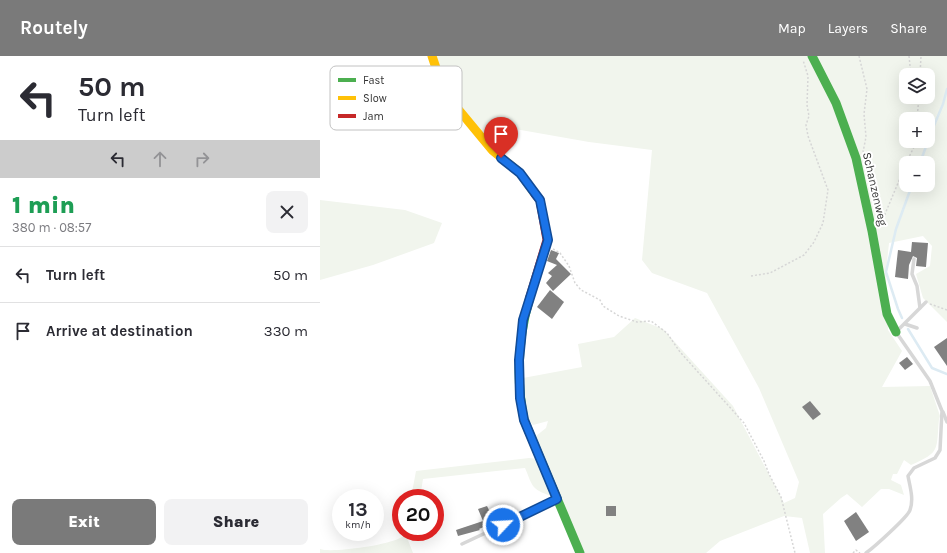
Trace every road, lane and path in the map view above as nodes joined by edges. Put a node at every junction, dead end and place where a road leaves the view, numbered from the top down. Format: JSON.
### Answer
{"nodes":[{"id":1,"x":432,"y":56,"type":"edge"},
{"id":2,"x":804,"y":56,"type":"edge"},
{"id":3,"x":812,"y":56,"type":"edge"},
{"id":4,"x":859,"y":56,"type":"edge"},
{"id":5,"x":909,"y":56,"type":"edge"},
{"id":6,"x":921,"y":56,"type":"edge"},
{"id":7,"x":435,"y":66,"type":"edge"},
{"id":8,"x":910,"y":68,"type":"edge"},
{"id":9,"x":920,"y":68,"type":"edge"},
{"id":10,"x":462,"y":114,"type":"edge"},
{"id":11,"x":856,"y":158,"type":"junction"},
{"id":12,"x":899,"y":180,"type":"edge"},
{"id":13,"x":880,"y":227,"type":"dead end"},
{"id":14,"x":545,"y":246,"type":"junction"},
{"id":15,"x":914,"y":259,"type":"dead end"},
{"id":16,"x":751,"y":276,"type":"dead end"},
{"id":17,"x":926,"y":302,"type":"joint"},
{"id":18,"x":920,"y":308,"type":"junction"},
{"id":19,"x":947,"y":310,"type":"edge"},
{"id":20,"x":905,"y":324,"type":"junction"},
{"id":21,"x":917,"y":328,"type":"dead end"},
{"id":22,"x":896,"y":332,"type":"junction"},
{"id":23,"x":942,"y":411,"type":"junction"},
{"id":24,"x":947,"y":422,"type":"edge"},
{"id":25,"x":557,"y":499,"type":"junction"},
{"id":26,"x":462,"y":544,"type":"dead end"},
{"id":27,"x":580,"y":553,"type":"edge"},
{"id":28,"x":795,"y":553,"type":"edge"},
{"id":29,"x":853,"y":553,"type":"edge"},
{"id":30,"x":860,"y":553,"type":"edge"},
{"id":31,"x":866,"y":553,"type":"edge"}],
"edges":[{"from":1,"to":7,"type":"street"},
{"from":2,"to":16,"type":"path"},
{"from":3,"to":11,"type":"street","name":"Schanzenweg"},
{"from":4,"to":11,"type":"path"},
{"from":5,"to":8,"type":"path"},
{"from":6,"to":9,"type":"path"},
{"from":10,"to":14,"type":"street"},
{"from":11,"to":22,"type":"street","name":"Schanzenweg"},
{"from":12,"to":13,"type":"path"},
{"from":14,"to":25,"type":"street"},
{"from":14,"to":28,"type":"path"},
{"from":15,"to":18,"type":"lane"},
{"from":17,"to":18,"type":"lane"},
{"from":17,"to":19,"type":"path"},
{"from":18,"to":20,"type":"lane"},
{"from":20,"to":21,"type":"lane"},
{"from":20,"to":22,"type":"lane"},
{"from":22,"to":23,"type":"lane"},
{"from":23,"to":24,"type":"lane"},
{"from":23,"to":31,"type":"lane"},
{"from":25,"to":26,"type":"lane"},
{"from":25,"to":27,"type":"street"},
{"from":29,"to":30,"type":"path"}]}
